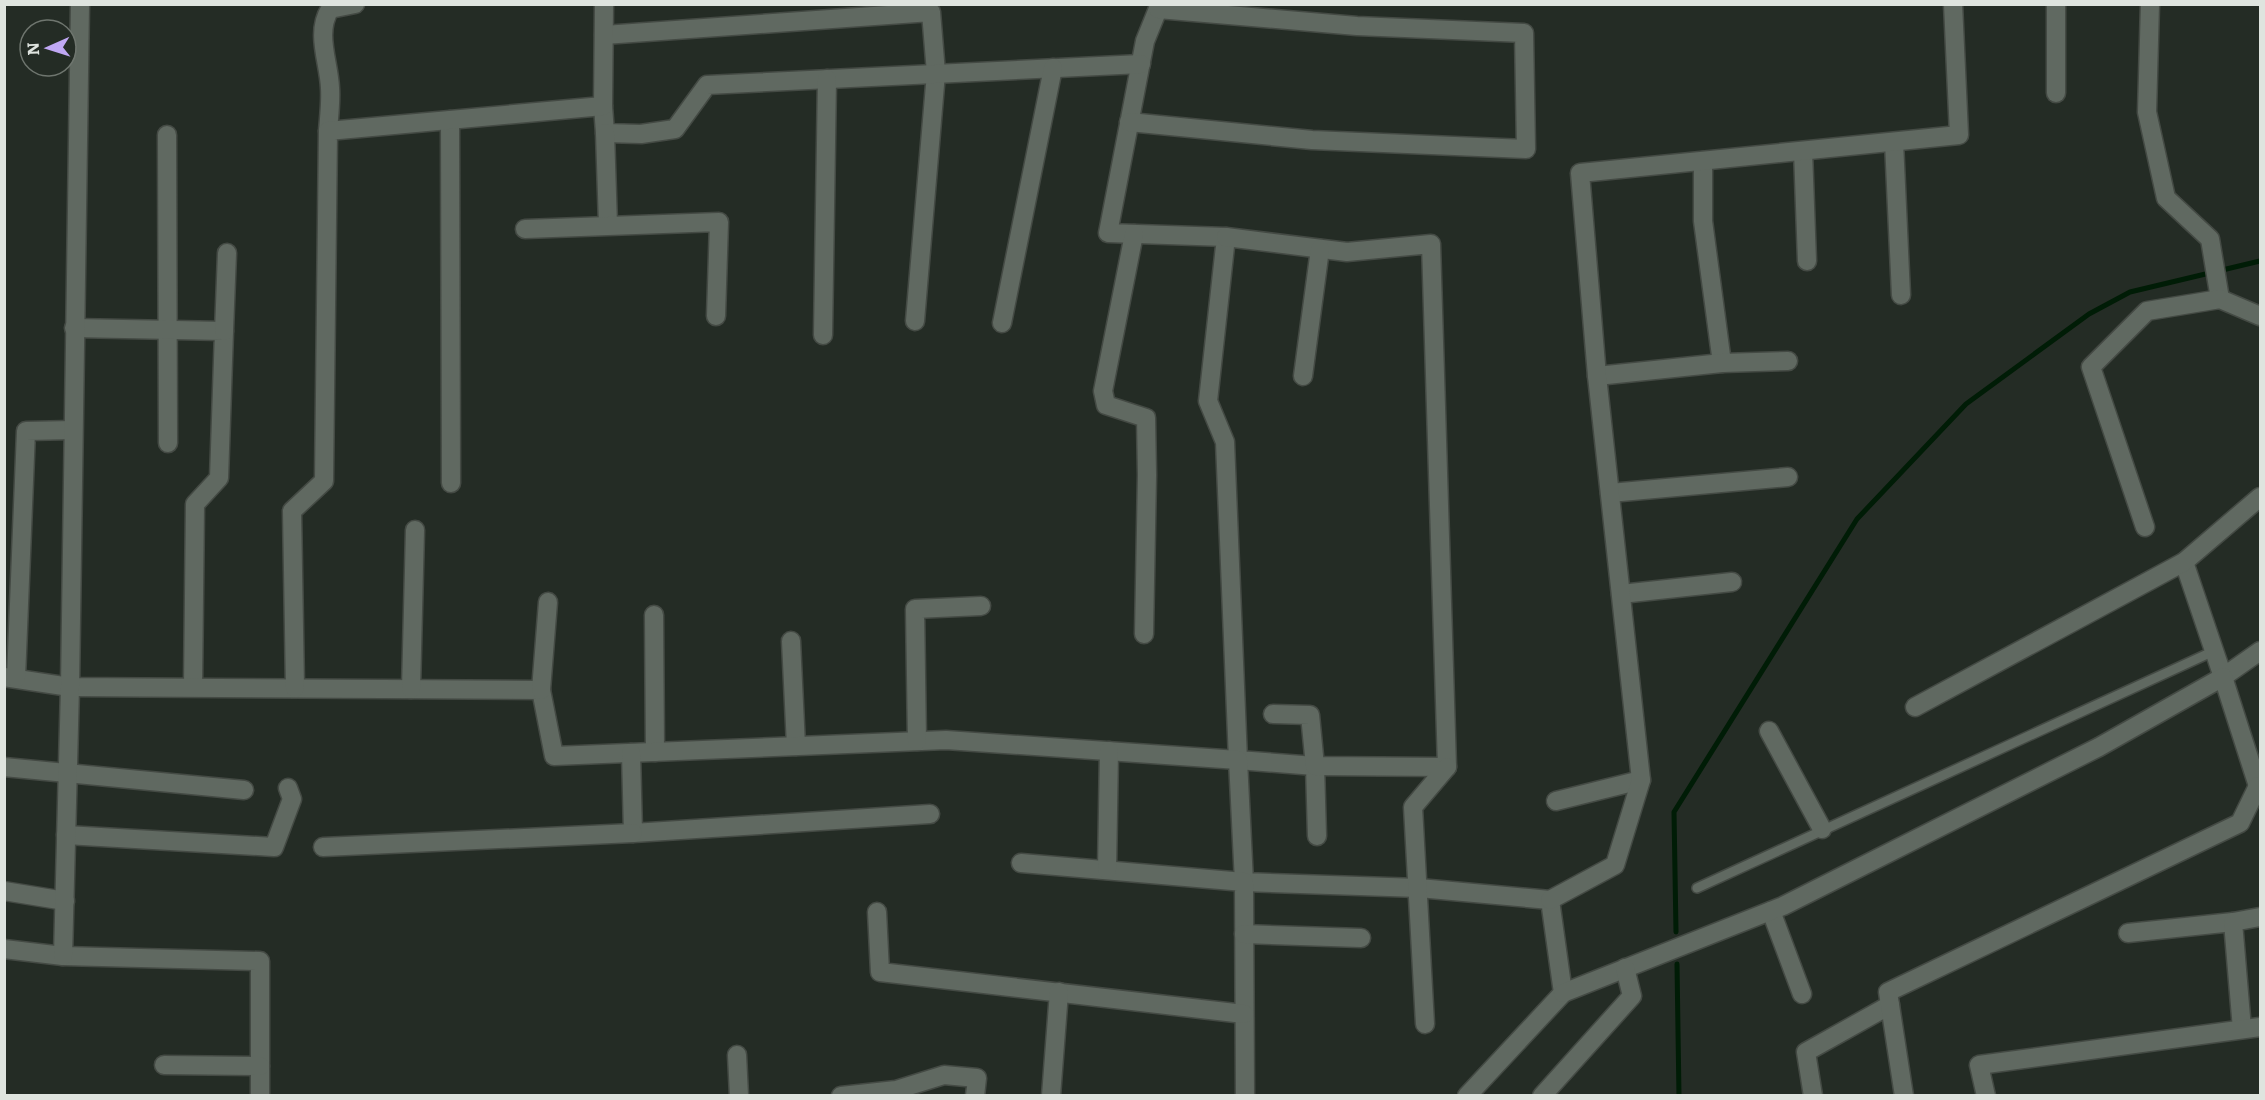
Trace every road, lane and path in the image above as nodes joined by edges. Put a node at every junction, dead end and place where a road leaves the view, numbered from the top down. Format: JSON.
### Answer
{"nodes":[{"id":1,"x":80,"y":4,"type":"edge"},
{"id":2,"x":355,"y":4,"type":"edge"},
{"id":3,"x":604,"y":4,"type":"edge"},
{"id":4,"x":1953,"y":4,"type":"edge"},
{"id":5,"x":2056,"y":4,"type":"edge"},
{"id":6,"x":2150,"y":4,"type":"edge"},
{"id":7,"x":1159,"y":7,"type":"edge"},
{"id":8,"x":1304,"y":13,"type":"edge"},
{"id":9,"x":604,"y":35,"type":"junction"},
{"id":10,"x":1141,"y":64,"type":"junction"},
{"id":11,"x":1053,"y":68,"type":"junction"},
{"id":12,"x":936,"y":73,"type":"junction"},
{"id":13,"x":827,"y":79,"type":"junction"},
{"id":14,"x":2056,"y":93,"type":"dead end"},
{"id":15,"x":603,"y":106,"type":"junction"},
{"id":16,"x":450,"y":120,"type":"junction"},
{"id":17,"x":1130,"y":122,"type":"junction"},
{"id":18,"x":328,"y":131,"type":"junction"},
{"id":19,"x":604,"y":133,"type":"junction"},
{"id":20,"x":167,"y":135,"type":"dead end"},
{"id":21,"x":1894,"y":142,"type":"junction"},
{"id":22,"x":1803,"y":151,"type":"junction"},
{"id":23,"x":1703,"y":161,"type":"junction"},
{"id":24,"x":608,"y":225,"type":"junction"},
{"id":25,"x":525,"y":229,"type":"dead end"},
{"id":26,"x":1134,"y":234,"type":"junction"},
{"id":27,"x":1226,"y":237,"type":"junction"},
{"id":28,"x":1320,"y":249,"type":"junction"},
{"id":29,"x":227,"y":253,"type":"dead end"},
{"id":30,"x":1807,"y":261,"type":"dead end"},
{"id":31,"x":2219,"y":292,"type":"junction"},
{"id":32,"x":1901,"y":295,"type":"dead end"},
{"id":33,"x":716,"y":316,"type":"dead end"},
{"id":34,"x":2260,"y":316,"type":"edge"},
{"id":35,"x":915,"y":321,"type":"dead end"},
{"id":36,"x":1002,"y":323,"type":"dead end"},
{"id":37,"x":74,"y":328,"type":"junction"},
{"id":38,"x":167,"y":330,"type":"junction"},
{"id":39,"x":224,"y":331,"type":"junction"},
{"id":40,"x":824,"y":335,"type":"dead end"},
{"id":41,"x":1788,"y":361,"type":"dead end"},
{"id":42,"x":1722,"y":363,"type":"junction"},
{"id":43,"x":1303,"y":376,"type":"dead end"},
{"id":44,"x":1598,"y":376,"type":"junction"},
{"id":45,"x":73,"y":430,"type":"junction"},
{"id":46,"x":168,"y":443,"type":"dead end"},
{"id":47,"x":1788,"y":477,"type":"dead end"},
{"id":48,"x":451,"y":483,"type":"dead end"},
{"id":49,"x":1610,"y":493,"type":"junction"},
{"id":50,"x":2260,"y":497,"type":"edge"},
{"id":51,"x":2145,"y":527,"type":"dead end"},
{"id":52,"x":415,"y":530,"type":"dead end"},
{"id":53,"x":2184,"y":562,"type":"junction"},
{"id":54,"x":1732,"y":582,"type":"dead end"},
{"id":55,"x":1621,"y":594,"type":"junction"},
{"id":56,"x":548,"y":602,"type":"dead end"},
{"id":57,"x":981,"y":606,"type":"dead end"},
{"id":58,"x":654,"y":615,"type":"dead end"},
{"id":59,"x":1144,"y":634,"type":"dead end"},
{"id":60,"x":791,"y":641,"type":"dead end"},
{"id":61,"x":2214,"y":651,"type":"junction"},
{"id":62,"x":2260,"y":651,"type":"edge"},
{"id":63,"x":2223,"y":677,"type":"junction"},
{"id":64,"x":10,"y":678,"type":"edge"},
{"id":65,"x":70,"y":687,"type":"junction"},
{"id":66,"x":193,"y":687,"type":"junction"},
{"id":67,"x":295,"y":688,"type":"junction"},
{"id":68,"x":411,"y":689,"type":"junction"},
{"id":69,"x":541,"y":690,"type":"junction"},
{"id":70,"x":1915,"y":707,"type":"dead end"},
{"id":71,"x":1273,"y":714,"type":"dead end"},
{"id":72,"x":1769,"y":731,"type":"dead end"},
{"id":73,"x":917,"y":741,"type":"junction"},
{"id":74,"x":796,"y":746,"type":"junction"},
{"id":75,"x":1109,"y":751,"type":"junction"},
{"id":76,"x":655,"y":752,"type":"junction"},
{"id":77,"x":631,"y":753,"type":"junction"},
{"id":78,"x":1238,"y":760,"type":"junction"},
{"id":79,"x":1315,"y":766,"type":"junction"},
{"id":80,"x":4,"y":767,"type":"edge"},
{"id":81,"x":1447,"y":767,"type":"junction"},
{"id":82,"x":68,"y":774,"type":"junction"},
{"id":83,"x":1641,"y":780,"type":"junction"},
{"id":84,"x":2259,"y":786,"type":"edge"},
{"id":85,"x":288,"y":788,"type":"dead end"},
{"id":86,"x":244,"y":790,"type":"dead end"},
{"id":87,"x":1556,"y":801,"type":"dead end"},
{"id":88,"x":930,"y":814,"type":"dead end"},
{"id":89,"x":1822,"y":829,"type":"junction"},
{"id":90,"x":633,"y":833,"type":"junction"},
{"id":91,"x":66,"y":835,"type":"junction"},
{"id":92,"x":1317,"y":836,"type":"dead end"},
{"id":93,"x":323,"y":847,"type":"dead end"},
{"id":94,"x":1021,"y":862,"type":"dead end"},
{"id":95,"x":1107,"y":870,"type":"junction"},
{"id":96,"x":1244,"y":882,"type":"junction"},
{"id":97,"x":1419,"y":888,"type":"junction"},
{"id":98,"x":1697,"y":888,"type":"dead end"},
{"id":99,"x":4,"y":891,"type":"edge"},
{"id":100,"x":1550,"y":900,"type":"junction"},
{"id":101,"x":65,"y":901,"type":"junction"},
{"id":102,"x":1772,"y":911,"type":"junction"},
{"id":103,"x":877,"y":912,"type":"dead end"},
{"id":104,"x":2260,"y":917,"type":"edge"},
{"id":105,"x":2233,"y":922,"type":"junction"},
{"id":106,"x":2128,"y":933,"type":"dead end"},
{"id":107,"x":1244,"y":934,"type":"junction"},
{"id":108,"x":1361,"y":938,"type":"dead end"},
{"id":109,"x":4,"y":949,"type":"edge"},
{"id":110,"x":63,"y":956,"type":"junction"},
{"id":111,"x":1625,"y":968,"type":"junction"},
{"id":112,"x":1059,"y":992,"type":"junction"},
{"id":113,"x":1563,"y":993,"type":"junction"},
{"id":114,"x":1802,"y":994,"type":"dead end"},
{"id":115,"x":1890,"y":1005,"type":"junction"},
{"id":116,"x":1244,"y":1014,"type":"junction"},
{"id":117,"x":1425,"y":1024,"type":"dead end"},
{"id":118,"x":2260,"y":1027,"type":"edge"},
{"id":119,"x":2242,"y":1029,"type":"junction"},
{"id":120,"x":737,"y":1055,"type":"dead end"},
{"id":121,"x":165,"y":1065,"type":"dead end"},
{"id":122,"x":260,"y":1066,"type":"junction"},
{"id":123,"x":260,"y":1095,"type":"edge"},
{"id":124,"x":739,"y":1095,"type":"edge"},
{"id":125,"x":841,"y":1095,"type":"edge"},
{"id":126,"x":975,"y":1095,"type":"edge"},
{"id":127,"x":1051,"y":1095,"type":"edge"},
{"id":128,"x":1245,"y":1095,"type":"edge"},
{"id":129,"x":1467,"y":1095,"type":"edge"},
{"id":130,"x":1542,"y":1095,"type":"edge"},
{"id":131,"x":1813,"y":1095,"type":"edge"},
{"id":132,"x":1904,"y":1095,"type":"edge"},
{"id":133,"x":1986,"y":1095,"type":"edge"}],
"edges":[{"from":1,"to":37,"type":"street"},
{"from":2,"to":18,"type":"street"},
{"from":3,"to":9,"type":"street"},
{"from":4,"to":21,"type":"street"},
{"from":5,"to":14,"type":"street"},
{"from":6,"to":31,"type":"street"},
{"from":7,"to":8,"type":"street"},
{"from":7,"to":10,"type":"street"},
{"from":8,"to":17,"type":"street"},
{"from":9,"to":12,"type":"street"},
{"from":9,"to":15,"type":"street"},
{"from":10,"to":11,"type":"street"},
{"from":10,"to":17,"type":"street"},
{"from":11,"to":12,"type":"street"},
{"from":11,"to":36,"type":"street"},
{"from":12,"to":13,"type":"street"},
{"from":12,"to":35,"type":"street"},
{"from":13,"to":19,"type":"street"},
{"from":13,"to":40,"type":"street"},
{"from":15,"to":16,"type":"street"},
{"from":15,"to":19,"type":"street"},
{"from":16,"to":18,"type":"street"},
{"from":16,"to":48,"type":"street"},
{"from":17,"to":26,"type":"street"},
{"from":18,"to":67,"type":"street"},
{"from":19,"to":24,"type":"street"},
{"from":20,"to":38,"type":"street"},
{"from":21,"to":22,"type":"street"},
{"from":21,"to":32,"type":"street"},
{"from":22,"to":23,"type":"street"},
{"from":22,"to":30,"type":"street"},
{"from":23,"to":42,"type":"street"},
{"from":23,"to":44,"type":"street"},
{"from":24,"to":25,"type":"street"},
{"from":24,"to":33,"type":"street"},
{"from":26,"to":27,"type":"street"},
{"from":26,"to":59,"type":"street"},
{"from":27,"to":28,"type":"street"},
{"from":27,"to":78,"type":"street"},
{"from":28,"to":43,"type":"street"},
{"from":28,"to":81,"type":"street"},
{"from":29,"to":39,"type":"street"},
{"from":31,"to":34,"type":"street"},
{"from":31,"to":51,"type":"street"},
{"from":37,"to":38,"type":"street"},
{"from":37,"to":45,"type":"street"},
{"from":38,"to":39,"type":"street"},
{"from":38,"to":46,"type":"street"},
{"from":39,"to":66,"type":"street"},
{"from":41,"to":42,"type":"street"},
{"from":42,"to":44,"type":"street"},
{"from":44,"to":49,"type":"street"},
{"from":45,"to":64,"type":"street"},
{"from":45,"to":65,"type":"street"},
{"from":47,"to":49,"type":"street"},
{"from":49,"to":55,"type":"street"},
{"from":50,"to":53,"type":"street"},
{"from":52,"to":68,"type":"street"},
{"from":53,"to":61,"type":"street"},
{"from":53,"to":70,"type":"street"},
{"from":54,"to":55,"type":"street"},
{"from":55,"to":83,"type":"street"},
{"from":56,"to":69,"type":"street"},
{"from":57,"to":73,"type":"street"},
{"from":58,"to":76,"type":"street"},
{"from":60,"to":74,"type":"street"},
{"from":61,"to":63,"type":"street"},
{"from":61,"to":89,"type":"lane"},
{"from":62,"to":63,"type":"street"},
{"from":63,"to":84,"type":"street"},
{"from":63,"to":102,"type":"street"},
{"from":64,"to":65,"type":"street"},
{"from":65,"to":66,"type":"street"},
{"from":65,"to":82,"type":"street"},
{"from":66,"to":67,"type":"street"},
{"from":67,"to":68,"type":"street"},
{"from":68,"to":69,"type":"street"},
{"from":69,"to":77,"type":"street"},
{"from":71,"to":79,"type":"street"},
{"from":72,"to":89,"type":"street"},
{"from":73,"to":74,"type":"street"},
{"from":73,"to":75,"type":"street"},
{"from":74,"to":76,"type":"street"},
{"from":75,"to":78,"type":"street"},
{"from":75,"to":95,"type":"street"},
{"from":76,"to":77,"type":"street"},
{"from":77,"to":90,"type":"street"},
{"from":78,"to":79,"type":"street"},
{"from":78,"to":96,"type":"street"},
{"from":79,"to":81,"type":"street"},
{"from":79,"to":92,"type":"street"},
{"from":80,"to":82,"type":"street"},
{"from":81,"to":97,"type":"street"},
{"from":82,"to":86,"type":"street"},
{"from":82,"to":91,"type":"street"},
{"from":83,"to":87,"type":"street"},
{"from":83,"to":100,"type":"street"},
{"from":84,"to":115,"type":"street"},
{"from":85,"to":91,"type":"street"},
{"from":88,"to":90,"type":"street"},
{"from":89,"to":98,"type":"lane"},
{"from":90,"to":93,"type":"street"},
{"from":91,"to":101,"type":"street"},
{"from":94,"to":95,"type":"street"},
{"from":95,"to":96,"type":"street"},
{"from":96,"to":97,"type":"street"},
{"from":96,"to":107,"type":"street"},
{"from":97,"to":100,"type":"street"},
{"from":97,"to":117,"type":"street"},
{"from":99,"to":101,"type":"street"},
{"from":100,"to":113,"type":"street"},
{"from":101,"to":110,"type":"street"},
{"from":102,"to":111,"type":"street"},
{"from":102,"to":114,"type":"street"},
{"from":103,"to":112,"type":"street"},
{"from":104,"to":105,"type":"street"},
{"from":105,"to":106,"type":"street"},
{"from":105,"to":119,"type":"street"},
{"from":107,"to":108,"type":"street"},
{"from":107,"to":116,"type":"street"},
{"from":109,"to":110,"type":"street"},
{"from":110,"to":122,"type":"street"},
{"from":111,"to":113,"type":"street"},
{"from":111,"to":130,"type":"street"},
{"from":112,"to":116,"type":"street"},
{"from":112,"to":127,"type":"street"},
{"from":113,"to":129,"type":"street"},
{"from":115,"to":131,"type":"street"},
{"from":115,"to":132,"type":"street"},
{"from":116,"to":128,"type":"street"},
{"from":118,"to":119,"type":"street"},
{"from":119,"to":133,"type":"street"},
{"from":120,"to":124,"type":"street"},
{"from":121,"to":122,"type":"street"},
{"from":122,"to":123,"type":"street"},
{"from":125,"to":126,"type":"street"}]}
